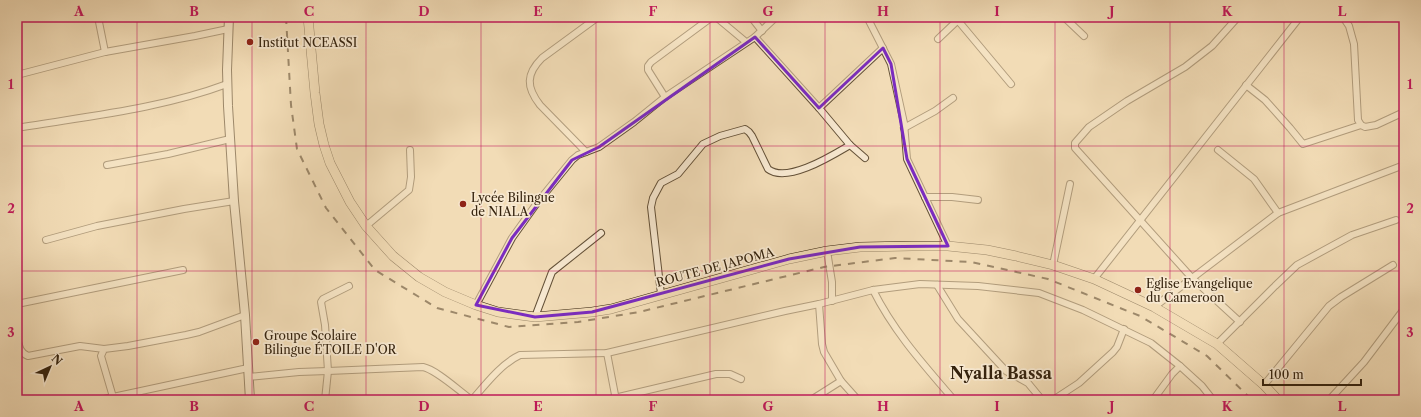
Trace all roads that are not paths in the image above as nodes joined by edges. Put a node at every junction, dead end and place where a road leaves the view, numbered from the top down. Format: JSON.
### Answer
{"nodes":[{"id":1,"x":98,"y":17,"type":"edge"},
{"id":2,"x":229,"y":17,"type":"edge"},
{"id":3,"x":308,"y":17,"type":"edge"},
{"id":4,"x":598,"y":17,"type":"edge"},
{"id":5,"x":712,"y":17,"type":"edge"},
{"id":6,"x":716,"y":17,"type":"edge"},
{"id":7,"x":751,"y":17,"type":"edge"},
{"id":8,"x":776,"y":17,"type":"edge"},
{"id":9,"x":867,"y":17,"type":"edge"},
{"id":10,"x":1064,"y":17,"type":"edge"},
{"id":11,"x":1238,"y":17,"type":"edge"},
{"id":12,"x":1300,"y":17,"type":"edge"},
{"id":13,"x":1343,"y":17,"type":"edge"},
{"id":14,"x":956,"y":19,"type":"edge"},
{"id":15,"x":228,"y":29,"type":"junction"},
{"id":16,"x":762,"y":31,"type":"junction"},
{"id":17,"x":1084,"y":36,"type":"dead end"},
{"id":18,"x":755,"y":37,"type":"junction"},
{"id":19,"x":938,"y":39,"type":"dead end"},
{"id":20,"x":746,"y":42,"type":"junction"},
{"id":21,"x":883,"y":48,"type":"junction"},
{"id":22,"x":105,"y":52,"type":"junction"},
{"id":23,"x":17,"y":75,"type":"edge"},
{"id":24,"x":227,"y":84,"type":"junction"},
{"id":25,"x":1011,"y":84,"type":"dead end"},
{"id":26,"x":1246,"y":85,"type":"junction"},
{"id":27,"x":665,"y":97,"type":"junction"},
{"id":28,"x":954,"y":98,"type":"dead end"},
{"id":29,"x":819,"y":108,"type":"junction"},
{"id":30,"x":1404,"y":112,"type":"edge"},
{"id":31,"x":1361,"y":124,"type":"junction"},
{"id":32,"x":17,"y":128,"type":"edge"},
{"id":33,"x":904,"y":128,"type":"junction"},
{"id":34,"x":230,"y":139,"type":"junction"},
{"id":35,"x":850,"y":145,"type":"junction"},
{"id":36,"x":410,"y":150,"type":"dead end"},
{"id":37,"x":1218,"y":150,"type":"dead end"},
{"id":38,"x":586,"y":152,"type":"junction"},
{"id":39,"x":865,"y":158,"type":"dead end"},
{"id":40,"x":107,"y":165,"type":"dead end"},
{"id":41,"x":1404,"y":165,"type":"edge"},
{"id":42,"x":1070,"y":184,"type":"dead end"},
{"id":43,"x":925,"y":197,"type":"junction"},
{"id":44,"x":978,"y":200,"type":"dead end"},
{"id":45,"x":234,"y":201,"type":"junction"},
{"id":46,"x":1278,"y":213,"type":"junction"},
{"id":47,"x":1140,"y":220,"type":"junction"},
{"id":48,"x":1396,"y":220,"type":"dead end"},
{"id":49,"x":366,"y":226,"type":"junction"},
{"id":50,"x":600,"y":233,"type":"dead end"},
{"id":51,"x":46,"y":240,"type":"dead end"},
{"id":52,"x":948,"y":246,"type":"junction"},
{"id":53,"x":827,"y":251,"type":"junction"},
{"id":54,"x":1053,"y":265,"type":"junction"},
{"id":55,"x":1393,"y":265,"type":"dead end"},
{"id":56,"x":183,"y":270,"type":"dead end"},
{"id":57,"x":1192,"y":278,"type":"junction"},
{"id":58,"x":1094,"y":279,"type":"junction"},
{"id":59,"x":938,"y":285,"type":"junction"},
{"id":60,"x":349,"y":286,"type":"dead end"},
{"id":61,"x":873,"y":290,"type":"junction"},
{"id":62,"x":660,"y":294,"type":"junction"},
{"id":63,"x":832,"y":302,"type":"junction"},
{"id":64,"x":17,"y":304,"type":"edge"},
{"id":65,"x":819,"y":304,"type":"junction"},
{"id":66,"x":476,"y":305,"type":"junction"},
{"id":67,"x":1154,"y":307,"type":"junction"},
{"id":68,"x":1404,"y":309,"type":"edge"},
{"id":69,"x":245,"y":315,"type":"junction"},
{"id":70,"x":535,"y":317,"type":"junction"},
{"id":71,"x":1240,"y":322,"type":"junction"},
{"id":72,"x":1124,"y":329,"type":"junction"},
{"id":73,"x":17,"y":336,"type":"edge"},
{"id":74,"x":1217,"y":344,"type":"junction"},
{"id":75,"x":104,"y":349,"type":"junction"},
{"id":76,"x":607,"y":353,"type":"junction"},
{"id":77,"x":20,"y":355,"type":"edge"},
{"id":78,"x":1180,"y":366,"type":"junction"},
{"id":79,"x":248,"y":368,"type":"junction"},
{"id":80,"x":328,"y":371,"type":"junction"},
{"id":81,"x":248,"y":377,"type":"junction"},
{"id":82,"x":741,"y":378,"type":"dead end"},
{"id":83,"x":841,"y":381,"type":"junction"},
{"id":84,"x":1264,"y":385,"type":"junction"},
{"id":85,"x":114,"y":398,"type":"edge"},
{"id":86,"x":616,"y":399,"type":"edge"},
{"id":87,"x":100,"y":400,"type":"edge"},
{"id":88,"x":250,"y":400,"type":"edge"},
{"id":89,"x":325,"y":400,"type":"edge"},
{"id":90,"x":472,"y":400,"type":"edge"},
{"id":91,"x":606,"y":400,"type":"edge"},
{"id":92,"x":811,"y":400,"type":"edge"},
{"id":93,"x":858,"y":400,"type":"edge"},
{"id":94,"x":954,"y":400,"type":"edge"},
{"id":95,"x":1042,"y":400,"type":"edge"},
{"id":96,"x":1053,"y":400,"type":"edge"},
{"id":97,"x":1153,"y":400,"type":"edge"},
{"id":98,"x":1213,"y":400,"type":"edge"},
{"id":99,"x":1278,"y":400,"type":"edge"},
{"id":100,"x":1329,"y":400,"type":"edge"}],
"edges":[{"from":1,"to":22,"type":"street"},
{"from":2,"to":15,"type":"main road"},
{"from":3,"to":49,"type":"main road","name":"ROUTE DE JAPOMA"},
{"from":4,"to":38,"type":"street"},
{"from":5,"to":27,"type":"street"},
{"from":6,"to":20,"type":"street"},
{"from":7,"to":16,"type":"street"},
{"from":8,"to":16,"type":"street"},
{"from":9,"to":21,"type":"street"},
{"from":10,"to":17,"type":"street"},
{"from":11,"to":47,"type":"street"},
{"from":12,"to":26,"type":"street"},
{"from":13,"to":31,"type":"street"},
{"from":14,"to":19,"type":"street"},
{"from":14,"to":25,"type":"street"},
{"from":15,"to":22,"type":"street"},
{"from":15,"to":24,"type":"main road"},
{"from":16,"to":18,"type":"street"},
{"from":18,"to":20,"type":"street"},
{"from":18,"to":29,"type":"street"},
{"from":20,"to":27,"type":"street"},
{"from":21,"to":29,"type":"street"},
{"from":21,"to":33,"type":"street"},
{"from":22,"to":23,"type":"street"},
{"from":24,"to":32,"type":"street"},
{"from":24,"to":34,"type":"main road"},
{"from":26,"to":31,"type":"street"},
{"from":26,"to":47,"type":"street"},
{"from":27,"to":38,"type":"street"},
{"from":28,"to":33,"type":"street"},
{"from":29,"to":35,"type":"street"},
{"from":30,"to":31,"type":"street"},
{"from":33,"to":43,"type":"street"},
{"from":34,"to":40,"type":"street"},
{"from":34,"to":45,"type":"main road"},
{"from":35,"to":39,"type":"street"},
{"from":35,"to":62,"type":"street"},
{"from":36,"to":49,"type":"street"},
{"from":37,"to":46,"type":"street"},
{"from":38,"to":66,"type":"street"},
{"from":41,"to":46,"type":"street"},
{"from":42,"to":54,"type":"street"},
{"from":43,"to":44,"type":"street"},
{"from":43,"to":52,"type":"street"},
{"from":45,"to":51,"type":"street"},
{"from":45,"to":69,"type":"main road"},
{"from":46,"to":57,"type":"street"},
{"from":47,"to":57,"type":"street"},
{"from":47,"to":58,"type":"street"},
{"from":48,"to":71,"type":"street"},
{"from":49,"to":66,"type":"main road","name":"ROUTE DE JAPOMA"},
{"from":50,"to":70,"type":"street"},
{"from":52,"to":53,"type":"main road","name":"ROUTE DE JAPOMA"},
{"from":52,"to":54,"type":"main road","name":"ROUTE DE JAPOMA"},
{"from":53,"to":62,"type":"main road","name":"ROUTE DE JAPOMA"},
{"from":53,"to":63,"type":"street"},
{"from":54,"to":58,"type":"main road","name":"ROUTE DE JAPOMA"},
{"from":55,"to":84,"type":"street"},
{"from":56,"to":64,"type":"street"},
{"from":57,"to":67,"type":"street"},
{"from":57,"to":71,"type":"street"},
{"from":58,"to":67,"type":"main road","name":"ROUTE DE JAPOMA"},
{"from":59,"to":61,"type":"street"},
{"from":59,"to":72,"type":"street"},
{"from":59,"to":95,"type":"street"},
{"from":60,"to":80,"type":"street"},
{"from":61,"to":63,"type":"street"},
{"from":61,"to":94,"type":"street"},
{"from":62,"to":70,"type":"main road","name":"ROUTE DE JAPOMA"},
{"from":63,"to":65,"type":"street"},
{"from":65,"to":76,"type":"street"},
{"from":65,"to":83,"type":"street"},
{"from":66,"to":70,"type":"main road","name":"ROUTE DE JAPOMA"},
{"from":67,"to":74,"type":"main road","name":"ROUTE DE JAPOMA"},
{"from":68,"to":100,"type":"street"},
{"from":69,"to":75,"type":"street"},
{"from":69,"to":79,"type":"main road"},
{"from":71,"to":74,"type":"street"},
{"from":72,"to":78,"type":"street"},
{"from":72,"to":96,"type":"street"},
{"from":73,"to":77,"type":"street"},
{"from":74,"to":84,"type":"main road","name":"ROUTE DE JAPOMA"},
{"from":75,"to":77,"type":"street"},
{"from":75,"to":85,"type":"street"},
{"from":76,"to":86,"type":"street"},
{"from":76,"to":90,"type":"street"},
{"from":78,"to":97,"type":"street"},
{"from":78,"to":98,"type":"street"},
{"from":79,"to":81,"type":"main road"},
{"from":79,"to":85,"type":"street"},
{"from":80,"to":81,"type":"street"},
{"from":80,"to":89,"type":"street"},
{"from":80,"to":90,"type":"street"},
{"from":81,"to":88,"type":"main road"},
{"from":82,"to":86,"type":"street"},
{"from":83,"to":92,"type":"street"},
{"from":83,"to":93,"type":"street"},
{"from":84,"to":99,"type":"main road","name":"ROUTE DE JAPOMA"},
{"from":85,"to":87,"type":"street"},
{"from":86,"to":91,"type":"street"}]}
